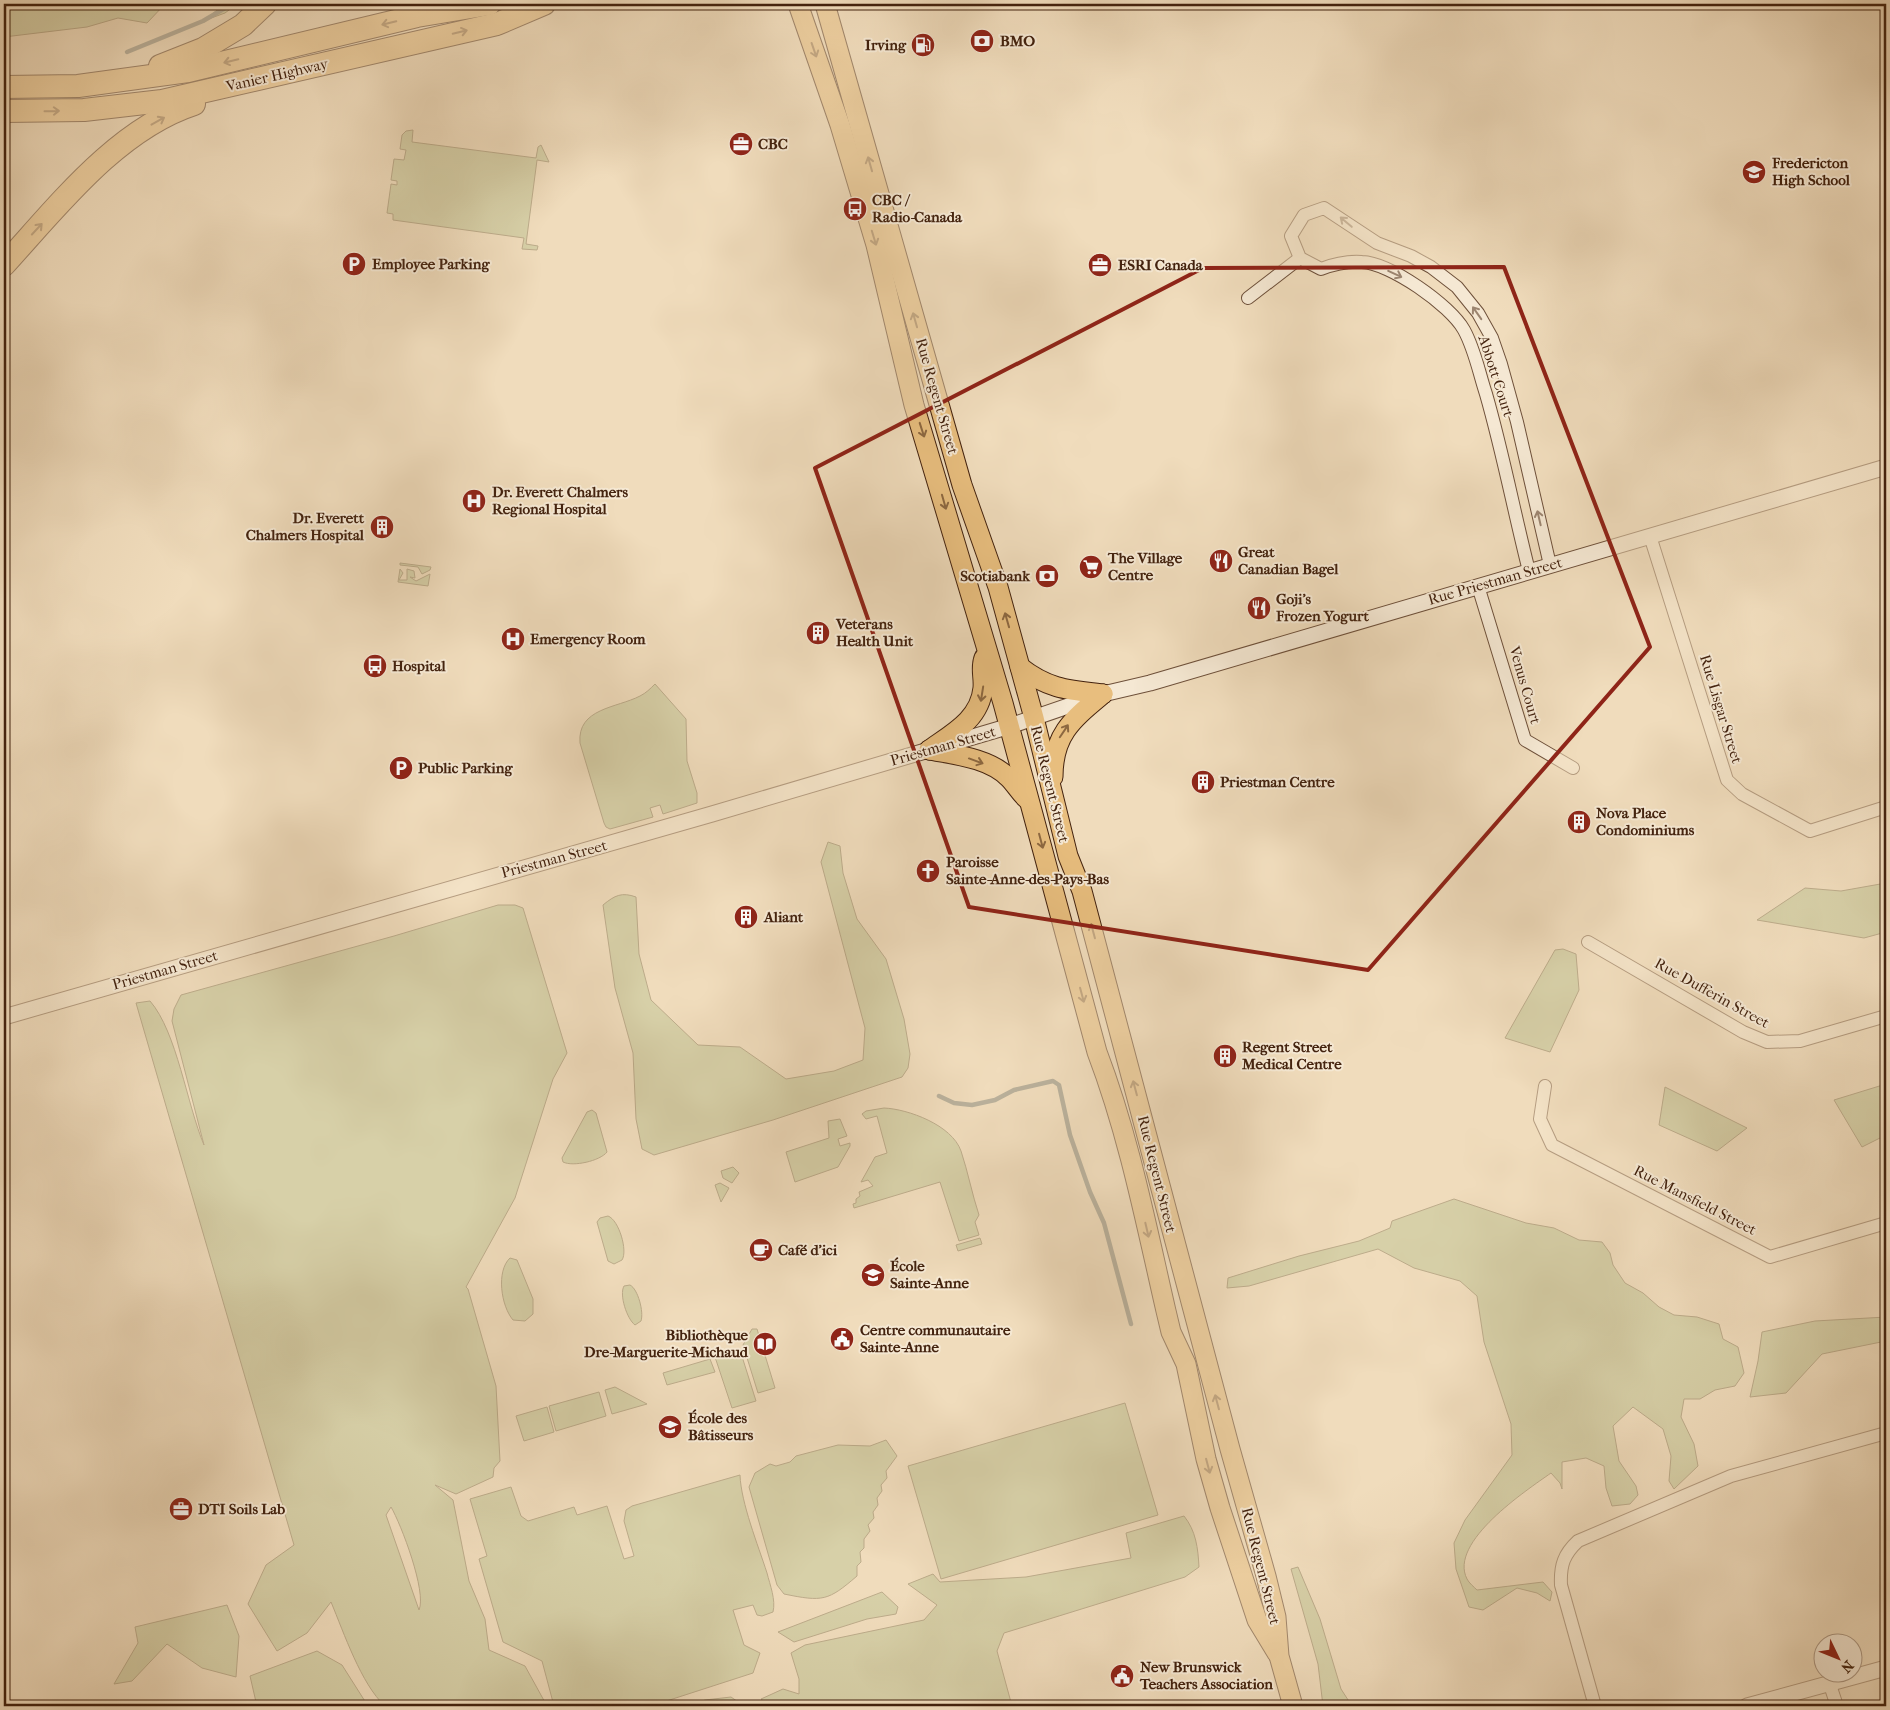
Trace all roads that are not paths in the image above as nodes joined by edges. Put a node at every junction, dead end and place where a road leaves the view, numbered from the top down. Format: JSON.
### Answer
{"nodes":[{"id":1,"x":265,"y":4,"type":"edge"},
{"id":2,"x":489,"y":4,"type":"edge"},
{"id":3,"x":544,"y":4,"type":"edge"},
{"id":4,"x":798,"y":4,"type":"edge"},
{"id":5,"x":826,"y":6,"type":"edge"},
{"id":6,"x":276,"y":76,"type":"junction"},
{"id":7,"x":123,"y":81,"type":"junction"},
{"id":8,"x":4,"y":87,"type":"edge"},
{"id":9,"x":4,"y":111,"type":"edge"},
{"id":10,"x":1300,"y":258,"type":"junction"},
{"id":11,"x":4,"y":264,"type":"edge"},
{"id":12,"x":1248,"y":298,"type":"dead end"},
{"id":13,"x":1886,"y":467,"type":"edge"},
{"id":14,"x":1650,"y":536,"type":"junction"},
{"id":15,"x":1550,"y":565,"type":"junction"},
{"id":16,"x":1529,"y":571,"type":"junction"},
{"id":17,"x":1478,"y":586,"type":"junction"},
{"id":18,"x":987,"y":647,"type":"junction"},
{"id":19,"x":1020,"y":666,"type":"junction"},
{"id":20,"x":1103,"y":694,"type":"junction"},
{"id":21,"x":1034,"y":718,"type":"junction"},
{"id":22,"x":1010,"y":726,"type":"junction"},
{"id":23,"x":929,"y":750,"type":"junction"},
{"id":24,"x":1573,"y":768,"type":"dead end"},
{"id":25,"x":1053,"y":795,"type":"junction"},
{"id":26,"x":1030,"y":803,"type":"junction"},
{"id":27,"x":1886,"y":807,"type":"edge"},
{"id":28,"x":1588,"y":942,"type":"dead end"},
{"id":29,"x":1886,"y":1016,"type":"edge"},
{"id":30,"x":4,"y":1017,"type":"edge"},
{"id":31,"x":1545,"y":1086,"type":"dead end"},
{"id":32,"x":1133,"y":1165,"type":"junction"},
{"id":33,"x":1166,"y":1209,"type":"junction"},
{"id":34,"x":1886,"y":1222,"type":"edge"},
{"id":35,"x":1199,"y":1418,"type":"junction"},
{"id":36,"x":1886,"y":1433,"type":"edge"},
{"id":37,"x":1230,"y":1449,"type":"junction"},
{"id":38,"x":1279,"y":1656,"type":"junction"},
{"id":39,"x":1886,"y":1668,"type":"edge"},
{"id":40,"x":1830,"y":1685,"type":"junction"},
{"id":41,"x":1293,"y":1706,"type":"edge"},
{"id":42,"x":1595,"y":1706,"type":"edge"},
{"id":43,"x":1747,"y":1706,"type":"edge"},
{"id":44,"x":1837,"y":1706,"type":"edge"}],
"edges":[{"from":1,"to":7,"type":"highway"},
{"from":2,"to":7,"type":"highway","name":"Vanier Highway","one_way":true},
{"from":6,"to":3,"type":"highway","name":"Vanier Highway","one_way":true},
{"from":4,"to":18,"type":"main road","name":"Rue Regent Street","one_way":true},
{"from":19,"to":5,"type":"main road","name":"Rue Regent Street","one_way":true},
{"from":9,"to":6,"type":"highway","name":"Vanier Highway","one_way":true},
{"from":11,"to":6,"type":"highway","one_way":true},
{"from":7,"to":8,"type":"highway","name":"Vanier Highway"},
{"from":10,"to":12,"type":"street"},
{"from":15,"to":10,"type":"street","name":"Abbott Court","one_way":true},
{"from":10,"to":16,"type":"street","name":"Abbott Court","one_way":true},
{"from":13,"to":14,"type":"street","name":"Rue Priestman Street"},
{"from":14,"to":15,"type":"street","name":"Rue Priestman Street"},
{"from":14,"to":27,"type":"street","name":"Rue Lisgar Street"},
{"from":15,"to":16,"type":"street","name":"Rue Priestman Street"},
{"from":16,"to":17,"type":"street","name":"Rue Priestman Street"},
{"from":17,"to":20,"type":"street","name":"Rue Priestman Street"},
{"from":17,"to":24,"type":"street","name":"Venus Court"},
{"from":18,"to":22,"type":"main road","name":"Rue Regent Street"},
{"from":18,"to":23,"type":"main road","one_way":true},
{"from":19,"to":20,"type":"main road"},
{"from":19,"to":21,"type":"main road","name":"Rue Regent Street"},
{"from":20,"to":21,"type":"street","name":"Priestman Street"},
{"from":25,"to":20,"type":"main road","one_way":true},
{"from":21,"to":22,"type":"street","name":"Priestman Street"},
{"from":21,"to":25,"type":"main road","name":"Rue Regent Street"},
{"from":22,"to":23,"type":"street","name":"Priestman Street"},
{"from":22,"to":26,"type":"main road","name":"Rue Regent Street"},
{"from":23,"to":26,"type":"main road","one_way":true},
{"from":23,"to":30,"type":"street","name":"Priestman Street"},
{"from":33,"to":25,"type":"main road","name":"Rue Regent Street","one_way":true},
{"from":26,"to":32,"type":"main road","name":"Rue Regent Street","one_way":true},
{"from":28,"to":29,"type":"street","name":"Rue Dufferin Street"},
{"from":31,"to":34,"type":"street","name":"Rue Mansfield Street"},
{"from":32,"to":33,"type":"main road"},
{"from":32,"to":35,"type":"main road","name":"Rue Regent Street","one_way":true},
{"from":37,"to":33,"type":"main road","name":"Rue Regent Street","one_way":true},
{"from":35,"to":37,"type":"main road"},
{"from":35,"to":38,"type":"main road","name":"Rue Regent Street","one_way":true},
{"from":36,"to":42,"type":"street"},
{"from":37,"to":38,"type":"main road","name":"Rue Regent Street"},
{"from":38,"to":41,"type":"main road","name":"Rue Regent Street"},
{"from":39,"to":40,"type":"street"},
{"from":40,"to":43,"type":"street"},
{"from":40,"to":44,"type":"street"}]}
